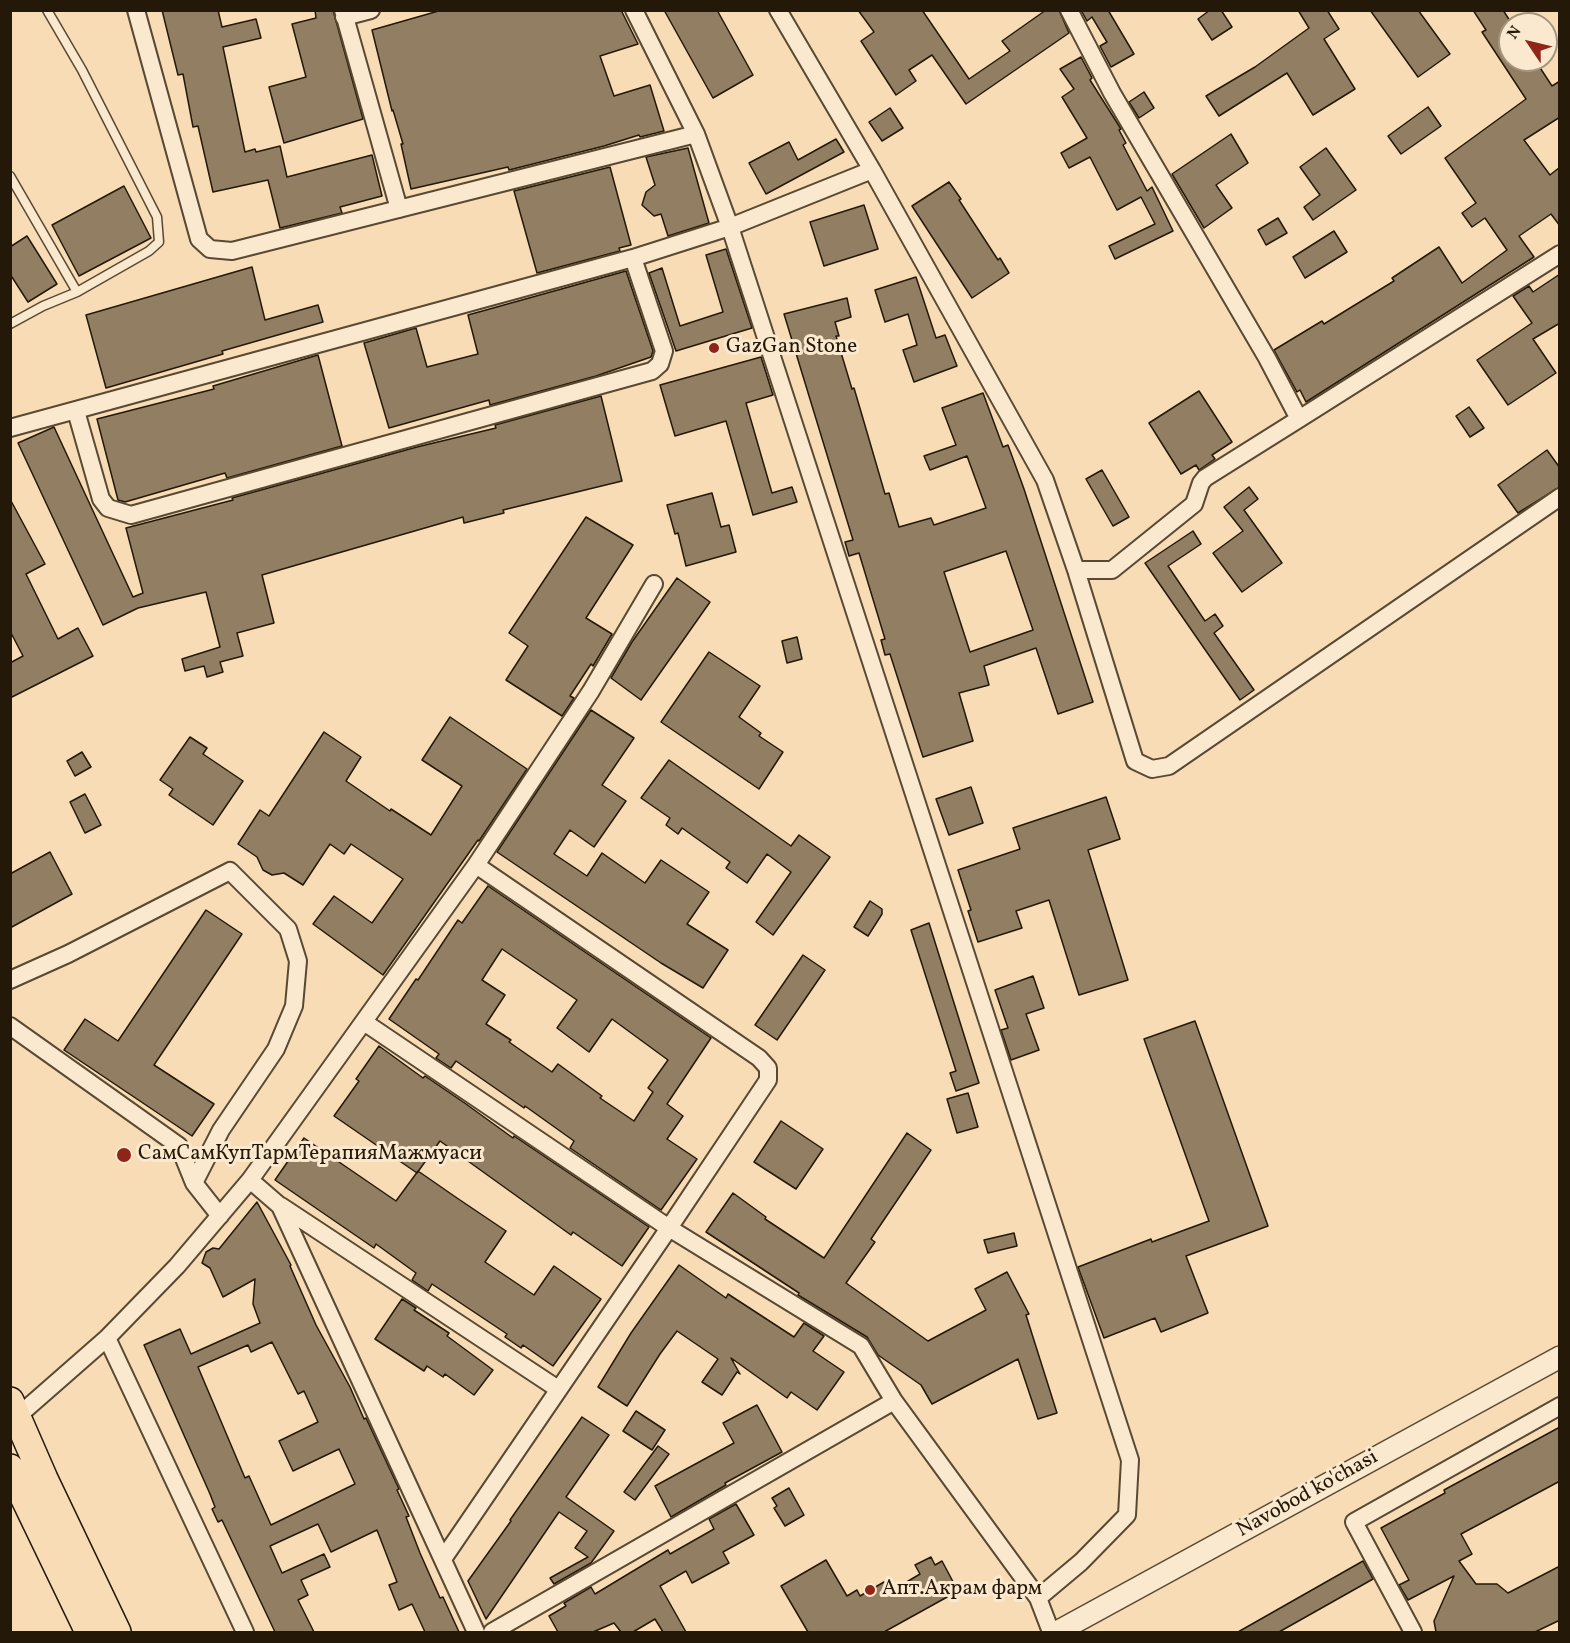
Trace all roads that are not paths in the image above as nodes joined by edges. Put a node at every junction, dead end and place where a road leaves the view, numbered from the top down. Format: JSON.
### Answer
{"nodes":[{"id":1,"x":47,"y":10,"type":"edge"},
{"id":2,"x":136,"y":10,"type":"edge"},
{"id":3,"x":371,"y":10,"type":"edge"},
{"id":4,"x":634,"y":10,"type":"edge"},
{"id":5,"x":778,"y":10,"type":"edge"},
{"id":6,"x":1069,"y":10,"type":"edge"},
{"id":7,"x":343,"y":14,"type":"edge"},
{"id":8,"x":696,"y":134,"type":"junction"},
{"id":9,"x":872,"y":170,"type":"junction"},
{"id":10,"x":10,"y":177,"type":"edge"},
{"id":11,"x":399,"y":208,"type":"junction"},
{"id":12,"x":730,"y":227,"type":"junction"},
{"id":13,"x":1560,"y":254,"type":"edge"},
{"id":14,"x":633,"y":258,"type":"junction"},
{"id":15,"x":77,"y":292,"type":"junction"},
{"id":16,"x":10,"y":324,"type":"edge"},
{"id":17,"x":76,"y":411,"type":"junction"},
{"id":18,"x":1299,"y":419,"type":"junction"},
{"id":19,"x":10,"y":428,"type":"edge"},
{"id":20,"x":1560,"y":498,"type":"edge"},
{"id":21,"x":1076,"y":570,"type":"junction"},
{"id":22,"x":654,"y":584,"type":"dead end"},
{"id":23,"x":476,"y":865,"type":"junction"},
{"id":24,"x":10,"y":980,"type":"edge"},
{"id":25,"x":364,"y":1022,"type":"junction"},
{"id":26,"x":10,"y":1026,"type":"edge"},
{"id":27,"x":250,"y":1180,"type":"junction"},
{"id":28,"x":195,"y":1183,"type":"junction"},
{"id":29,"x":280,"y":1206,"type":"junction"},
{"id":30,"x":220,"y":1216,"type":"junction"},
{"id":31,"x":669,"y":1228,"type":"junction"},
{"id":32,"x":107,"y":1338,"type":"junction"},
{"id":33,"x":1560,"y":1357,"type":"edge"},
{"id":34,"x":558,"y":1389,"type":"junction"},
{"id":35,"x":894,"y":1401,"type":"junction"},
{"id":36,"x":1560,"y":1406,"type":"edge"},
{"id":37,"x":14,"y":1408,"type":"edge"},
{"id":38,"x":10,"y":1468,"type":"edge"},
{"id":39,"x":442,"y":1559,"type":"junction"},
{"id":40,"x":1038,"y":1598,"type":"junction"},
{"id":41,"x":89,"y":1632,"type":"edge"},
{"id":42,"x":117,"y":1632,"type":"edge"},
{"id":43,"x":245,"y":1632,"type":"edge"},
{"id":44,"x":476,"y":1632,"type":"edge"},
{"id":45,"x":492,"y":1632,"type":"edge"},
{"id":46,"x":1051,"y":1632,"type":"edge"},
{"id":47,"x":1057,"y":1632,"type":"edge"},
{"id":48,"x":1413,"y":1632,"type":"edge"}],
"edges":[{"from":1,"to":15,"type":"lane"},
{"from":2,"to":11,"type":"street"},
{"from":3,"to":7,"type":"street"},
{"from":4,"to":8,"type":"street"},
{"from":5,"to":9,"type":"street"},
{"from":6,"to":18,"type":"street"},
{"from":7,"to":11,"type":"street"},
{"from":8,"to":11,"type":"street"},
{"from":8,"to":12,"type":"street"},
{"from":9,"to":12,"type":"street"},
{"from":9,"to":21,"type":"street"},
{"from":10,"to":15,"type":"lane"},
{"from":12,"to":14,"type":"street"},
{"from":12,"to":40,"type":"street"},
{"from":13,"to":18,"type":"street"},
{"from":14,"to":17,"type":"street"},
{"from":14,"to":17,"type":"street"},
{"from":15,"to":16,"type":"lane"},
{"from":17,"to":19,"type":"street"},
{"from":18,"to":21,"type":"street"},
{"from":20,"to":21,"type":"street"},
{"from":22,"to":23,"type":"street"},
{"from":23,"to":25,"type":"street"},
{"from":23,"to":31,"type":"street"},
{"from":24,"to":28,"type":"street"},
{"from":25,"to":27,"type":"street"},
{"from":25,"to":31,"type":"street"},
{"from":26,"to":28,"type":"street"},
{"from":27,"to":29,"type":"street"},
{"from":27,"to":30,"type":"street"},
{"from":28,"to":30,"type":"street"},
{"from":29,"to":34,"type":"street"},
{"from":29,"to":39,"type":"street"},
{"from":30,"to":32,"type":"street"},
{"from":31,"to":34,"type":"street"},
{"from":31,"to":35,"type":"street"},
{"from":32,"to":37,"type":"street"},
{"from":32,"to":43,"type":"street"},
{"from":33,"to":47,"type":"street","name":"Navobod ko'chasi"},
{"from":34,"to":39,"type":"street"},
{"from":35,"to":40,"type":"street"},
{"from":35,"to":45,"type":"street"},
{"from":36,"to":48,"type":"street"},
{"from":37,"to":42,"type":"main road"},
{"from":38,"to":41,"type":"main road"},
{"from":39,"to":44,"type":"street"},
{"from":40,"to":46,"type":"street"}]}
